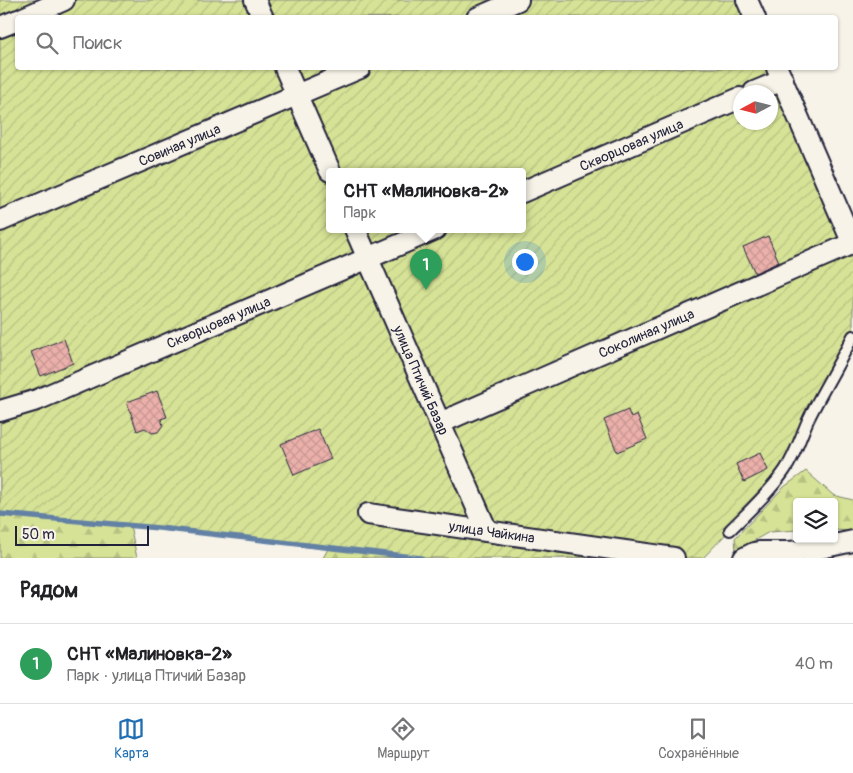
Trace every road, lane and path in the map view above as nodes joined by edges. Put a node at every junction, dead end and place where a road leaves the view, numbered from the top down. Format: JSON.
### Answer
{"nodes":[{"id":1,"x":64,"y":0,"type":"edge"},
{"id":2,"x":255,"y":0,"type":"edge"},
{"id":3,"x":518,"y":0,"type":"edge"},
{"id":4,"x":747,"y":0,"type":"edge"},
{"id":5,"x":30,"y":15,"type":"edge"},
{"id":6,"x":262,"y":15,"type":"edge"},
{"id":7,"x":484,"y":15,"type":"edge"},
{"id":8,"x":754,"y":15,"type":"edge"},
{"id":9,"x":15,"y":21,"type":"edge"},
{"id":10,"x":0,"y":27,"type":"edge"},
{"id":11,"x":286,"y":70,"type":"edge"},
{"id":12,"x":355,"y":70,"type":"edge"},
{"id":13,"x":780,"y":74,"type":"edge"},
{"id":14,"x":764,"y":85,"type":"edge"},
{"id":15,"x":296,"y":94,"type":"junction"},
{"id":16,"x":733,"y":101,"type":"edge"},
{"id":17,"x":329,"y":168,"type":"edge"},
{"id":18,"x":526,"y":190,"type":"edge"},
{"id":19,"x":0,"y":221,"type":"edge"},
{"id":20,"x":357,"y":233,"type":"edge"},
{"id":21,"x":427,"y":233,"type":"edge"},
{"id":22,"x":853,"y":244,"type":"edge"},
{"id":23,"x":368,"y":258,"type":"junction"},
{"id":24,"x":853,"y":336,"type":"edge"},
{"id":25,"x":0,"y":411,"type":"edge"},
{"id":26,"x":440,"y":423,"type":"junction"},
{"id":27,"x":368,"y":514,"type":"dead end"},
{"id":28,"x":730,"y":530,"type":"dead end"},
{"id":29,"x":487,"y":531,"type":"junction"},
{"id":30,"x":853,"y":541,"type":"edge"},
{"id":31,"x":674,"y":558,"type":"edge"},
{"id":32,"x":744,"y":558,"type":"edge"}],
"edges":[{"from":1,"to":5,"type":"street"},
{"from":2,"to":6,"type":"street"},
{"from":3,"to":7,"type":"street"},
{"from":4,"to":8,"type":"street"},
{"from":9,"to":10,"type":"street"},
{"from":11,"to":15,"type":"street"},
{"from":12,"to":15,"type":"street","name":"Совиная улица"},
{"from":13,"to":14,"type":"street"},
{"from":13,"to":22,"type":"street"},
{"from":15,"to":17,"type":"street"},
{"from":15,"to":19,"type":"street","name":"Совиная улица"},
{"from":16,"to":18,"type":"street","name":"Скворцовая улица"},
{"from":20,"to":23,"type":"street","name":"улица Птичий Базар"},
{"from":21,"to":23,"type":"street","name":"Скворцовая улица"},
{"from":22,"to":26,"type":"street","name":"Соколиная улица"},
{"from":23,"to":25,"type":"street","name":"Скворцовая улица"},
{"from":23,"to":26,"type":"street","name":"улица Птичий Базар"},
{"from":24,"to":28,"type":"lane"},
{"from":26,"to":29,"type":"street","name":"улица Птичий Базар"},
{"from":27,"to":29,"type":"street","name":"улица Чайкина"},
{"from":29,"to":31,"type":"street","name":"улица Чайкина"},
{"from":30,"to":32,"type":"street"}]}
